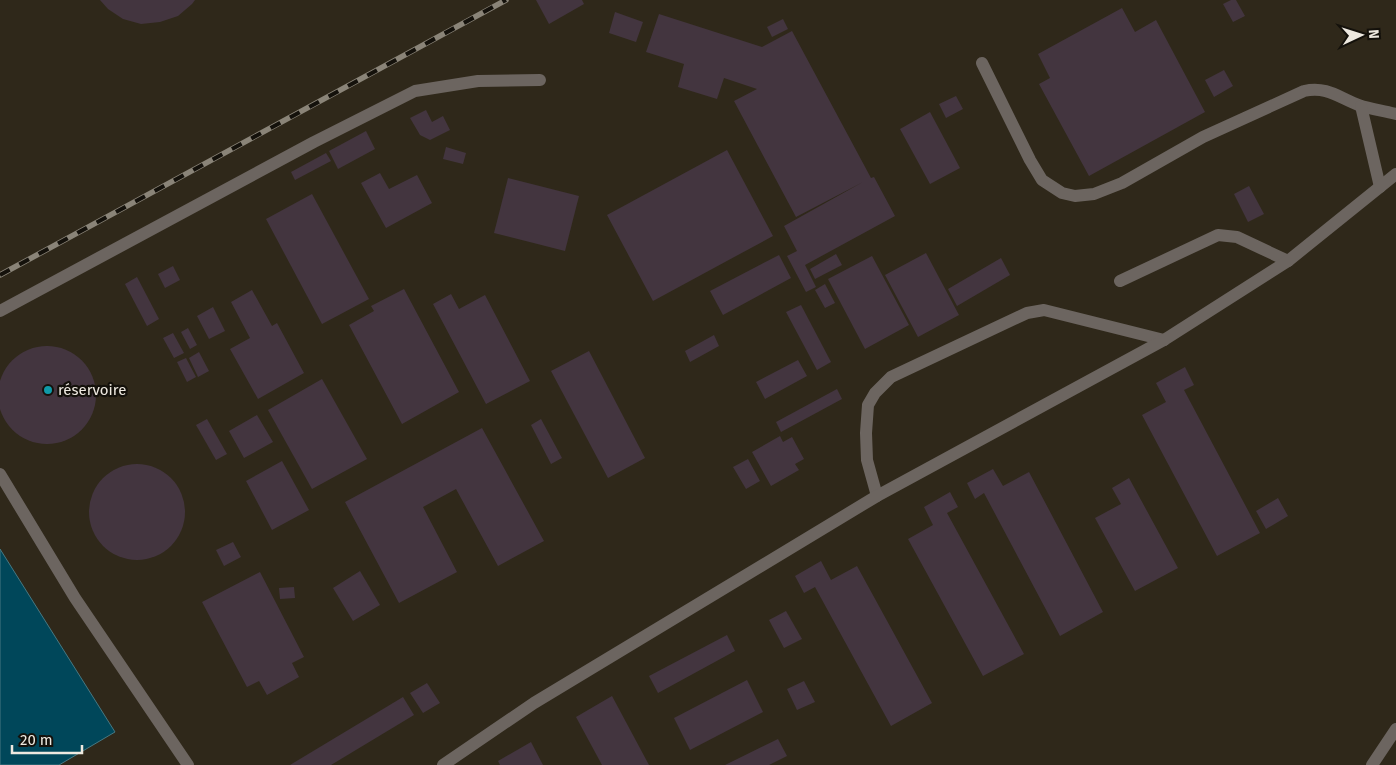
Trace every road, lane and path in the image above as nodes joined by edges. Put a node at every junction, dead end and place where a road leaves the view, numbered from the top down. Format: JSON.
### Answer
{"nodes":[{"id":1,"x":982,"y":63,"type":"dead end"},
{"id":2,"x":540,"y":80,"type":"dead end"},
{"id":3,"x":1361,"y":106,"type":"junction"},
{"id":4,"x":1396,"y":114,"type":"edge"},
{"id":5,"x":1396,"y":174,"type":"edge"},
{"id":6,"x":1380,"y":187,"type":"junction"},
{"id":7,"x":1288,"y":261,"type":"junction"},
{"id":8,"x":1120,"y":281,"type":"dead end"},
{"id":9,"x":0,"y":311,"type":"edge"},
{"id":10,"x":1164,"y":340,"type":"junction"},
{"id":11,"x":0,"y":474,"type":"edge"},
{"id":12,"x":877,"y":496,"type":"junction"},
{"id":13,"x":1396,"y":729,"type":"edge"},
{"id":14,"x":188,"y":765,"type":"edge"},
{"id":15,"x":443,"y":765,"type":"edge"},
{"id":16,"x":1372,"y":765,"type":"edge"}],
"edges":[{"from":1,"to":3,"type":"street"},
{"from":2,"to":9,"type":"street"},
{"from":3,"to":4,"type":"street"},
{"from":3,"to":6,"type":"street"},
{"from":5,"to":6,"type":"street"},
{"from":6,"to":7,"type":"street"},
{"from":7,"to":8,"type":"street"},
{"from":7,"to":10,"type":"street"},
{"from":10,"to":12,"type":"street"},
{"from":10,"to":12,"type":"street"},
{"from":11,"to":14,"type":"street"},
{"from":12,"to":15,"type":"street"},
{"from":13,"to":16,"type":"street"}]}
